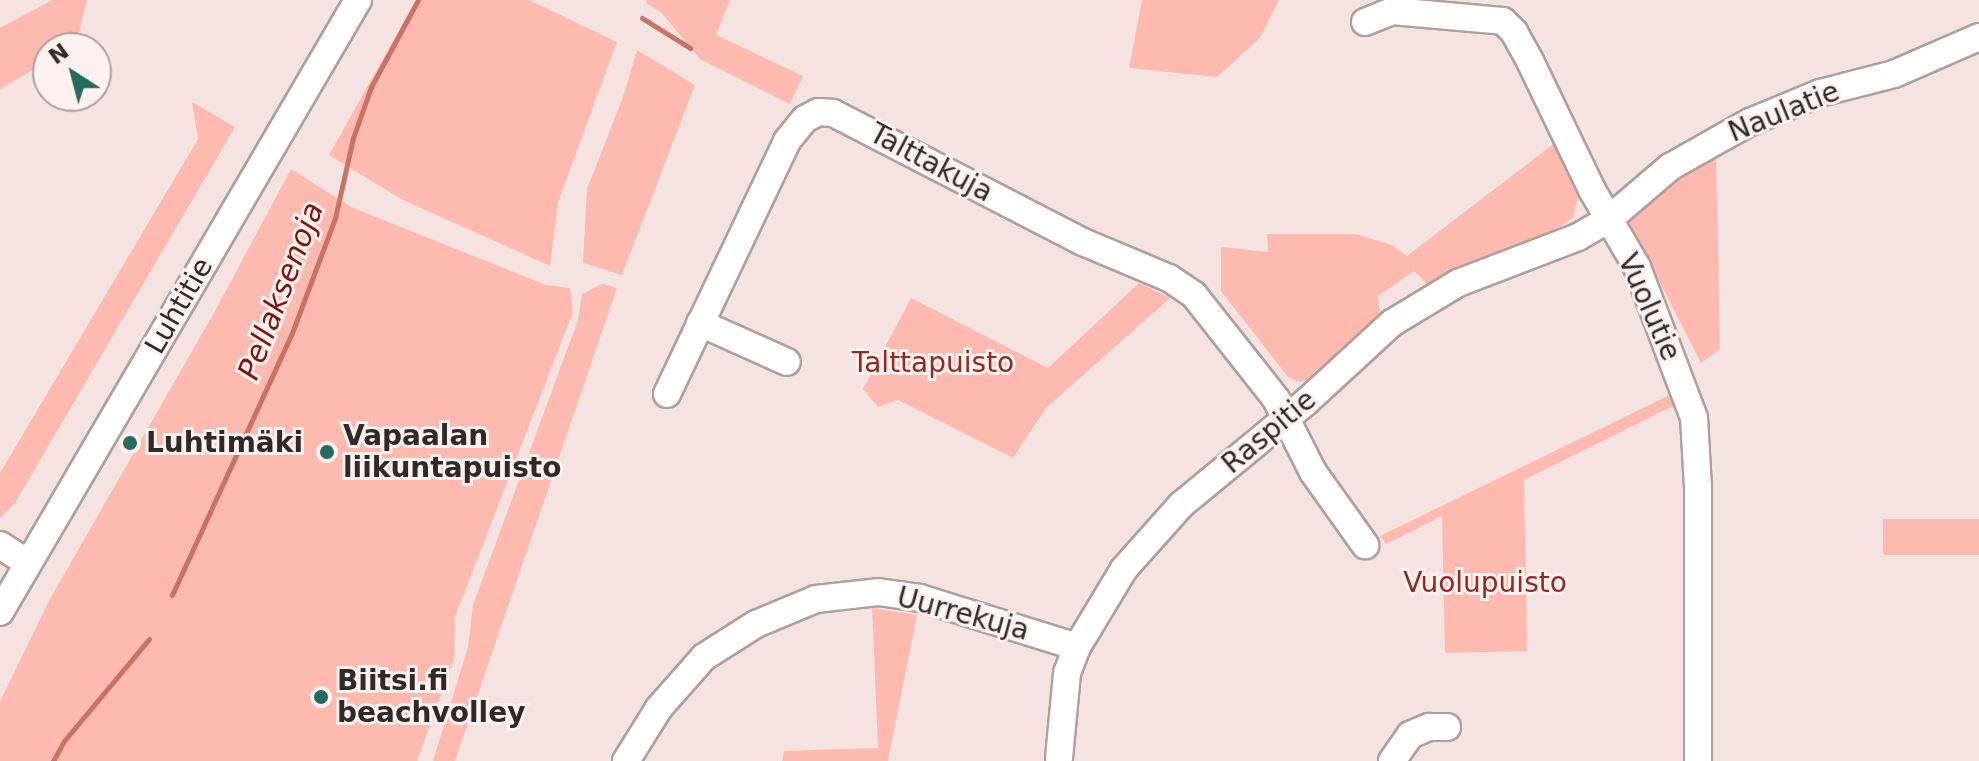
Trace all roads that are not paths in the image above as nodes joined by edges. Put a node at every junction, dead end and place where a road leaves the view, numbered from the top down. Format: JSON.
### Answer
{"nodes":[{"id":1,"x":358,"y":0,"type":"edge"},
{"id":2,"x":1365,"y":22,"type":"dead end"},
{"id":3,"x":1979,"y":37,"type":"edge"},
{"id":4,"x":1608,"y":220,"type":"junction"},
{"id":5,"x":700,"y":323,"type":"junction"},
{"id":6,"x":787,"y":362,"type":"dead end"},
{"id":7,"x":667,"y":394,"type":"dead end"},
{"id":8,"x":1287,"y":417,"type":"junction"},
{"id":9,"x":0,"y":545,"type":"edge"},
{"id":10,"x":1365,"y":545,"type":"dead end"},
{"id":11,"x":28,"y":563,"type":"junction"},
{"id":12,"x":0,"y":612,"type":"edge"},
{"id":13,"x":1077,"y":647,"type":"junction"},
{"id":14,"x":1447,"y":727,"type":"dead end"},
{"id":15,"x":1059,"y":758,"type":"dead end"},
{"id":16,"x":626,"y":761,"type":"edge"},
{"id":17,"x":1392,"y":761,"type":"edge"},
{"id":18,"x":1698,"y":761,"type":"edge"}],
"edges":[{"from":1,"to":11,"type":"street","name":"Luhtitie"},
{"from":2,"to":4,"type":"street","name":"Vuolutie"},
{"from":3,"to":4,"type":"street","name":"Naulatie"},
{"from":4,"to":8,"type":"street","name":"Raspitie"},
{"from":4,"to":18,"type":"street","name":"Vuolutie"},
{"from":5,"to":6,"type":"street"},
{"from":5,"to":7,"type":"street","name":"Talttakuja"},
{"from":5,"to":8,"type":"street","name":"Talttakuja"},
{"from":8,"to":10,"type":"street","name":"Talttakuja"},
{"from":8,"to":13,"type":"street","name":"Raspitie"},
{"from":9,"to":11,"type":"street"},
{"from":11,"to":12,"type":"street","name":"Luhtitie"},
{"from":13,"to":15,"type":"street","name":"Raspitie"},
{"from":13,"to":16,"type":"street","name":"Uurrekuja"},
{"from":14,"to":17,"type":"street"}]}
